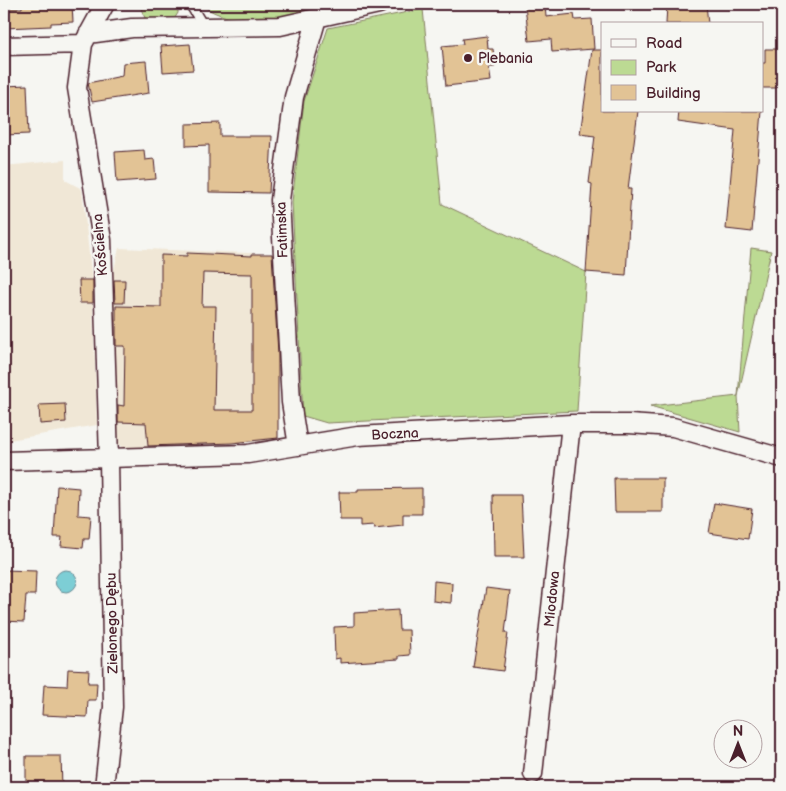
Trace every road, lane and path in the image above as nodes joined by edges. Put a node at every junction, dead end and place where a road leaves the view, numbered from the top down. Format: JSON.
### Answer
{"nodes":[{"id":1,"x":105,"y":4,"type":"edge"},
{"id":2,"x":190,"y":4,"type":"edge"},
{"id":3,"x":374,"y":4,"type":"edge"},
{"id":4,"x":317,"y":18,"type":"junction"},
{"id":5,"x":204,"y":28,"type":"junction"},
{"id":6,"x":86,"y":39,"type":"junction"},
{"id":7,"x":4,"y":46,"type":"edge"},
{"id":8,"x":571,"y":424,"type":"junction"},
{"id":9,"x":298,"y":446,"type":"junction"},
{"id":10,"x":782,"y":458,"type":"edge"},
{"id":11,"x":109,"y":459,"type":"junction"},
{"id":12,"x":4,"y":461,"type":"edge"},
{"id":13,"x":533,"y":774,"type":"dead end"},
{"id":14,"x":104,"y":787,"type":"edge"}],
"edges":[{"from":1,"to":6,"type":"street","name":"Kościelna"},
{"from":2,"to":5,"type":"lane"},
{"from":3,"to":4,"type":"street"},
{"from":4,"to":5,"type":"street"},
{"from":4,"to":9,"type":"street","name":"Fatimska"},
{"from":5,"to":6,"type":"street"},
{"from":6,"to":7,"type":"street"},
{"from":6,"to":11,"type":"street","name":"Kościelna"},
{"from":8,"to":9,"type":"street","name":"Boczna"},
{"from":8,"to":10,"type":"street","name":"Boczna"},
{"from":8,"to":13,"type":"street","name":"Miodowa"},
{"from":9,"to":11,"type":"street","name":"Boczna"},
{"from":11,"to":12,"type":"street","name":"Boczna"},
{"from":11,"to":14,"type":"street","name":"Zielonego Dębu"}]}
